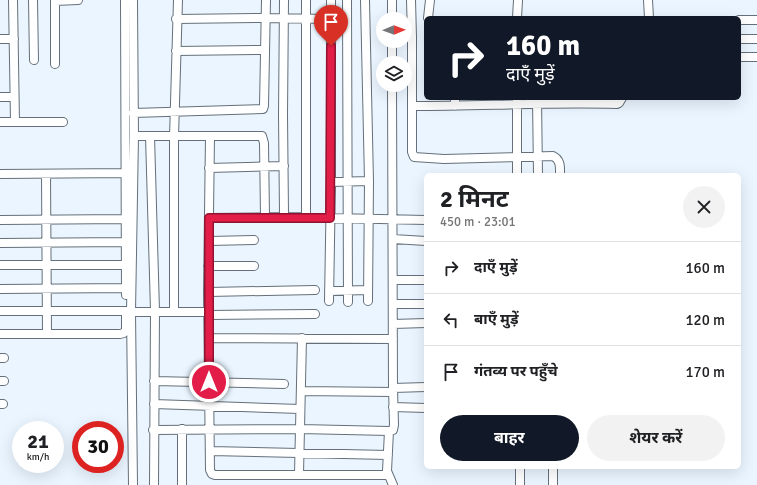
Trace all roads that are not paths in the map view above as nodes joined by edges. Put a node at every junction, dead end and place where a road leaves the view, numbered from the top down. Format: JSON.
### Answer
{"nodes":[{"id":1,"x":13,"y":0,"type":"edge"},
{"id":2,"x":33,"y":0,"type":"edge"},
{"id":3,"x":55,"y":0,"type":"edge"},
{"id":4,"x":78,"y":0,"type":"edge"},
{"id":5,"x":125,"y":0,"type":"edge"},
{"id":6,"x":133,"y":0,"type":"edge"},
{"id":7,"x":178,"y":0,"type":"edge"},
{"id":8,"x":266,"y":0,"type":"edge"},
{"id":9,"x":284,"y":0,"type":"edge"},
{"id":10,"x":306,"y":0,"type":"edge"},
{"id":11,"x":331,"y":0,"type":"edge"},
{"id":12,"x":348,"y":0,"type":"edge"},
{"id":13,"x":365,"y":0,"type":"edge"},
{"id":14,"x":392,"y":0,"type":"edge"},
{"id":15,"x":411,"y":0,"type":"edge"},
{"id":16,"x":430,"y":0,"type":"edge"},
{"id":17,"x":518,"y":0,"type":"edge"},
{"id":18,"x":648,"y":0,"type":"edge"},
{"id":19,"x":392,"y":12,"type":"edge"},
{"id":20,"x":410,"y":12,"type":"edge"},
{"id":21,"x":428,"y":16,"type":"edge"},
{"id":22,"x":517,"y":16,"type":"edge"},
{"id":23,"x":649,"y":16,"type":"edge"},
{"id":24,"x":266,"y":18,"type":"junction"},
{"id":25,"x":284,"y":18,"type":"junction"},
{"id":26,"x":176,"y":19,"type":"junction"},
{"id":27,"x":307,"y":19,"type":"junction"},
{"id":28,"x":331,"y":19,"type":"junction"},
{"id":29,"x":741,"y":20,"type":"edge"},
{"id":30,"x":757,"y":20,"type":"edge"},
{"id":31,"x":0,"y":39,"type":"edge"},
{"id":32,"x":14,"y":39,"type":"junction"},
{"id":33,"x":741,"y":39,"type":"edge"},
{"id":34,"x":757,"y":39,"type":"edge"},
{"id":35,"x":409,"y":48,"type":"edge"},
{"id":36,"x":264,"y":50,"type":"junction"},
{"id":37,"x":176,"y":52,"type":"junction"},
{"id":38,"x":741,"y":57,"type":"edge"},
{"id":39,"x":757,"y":57,"type":"edge"},
{"id":40,"x":34,"y":60,"type":"dead end"},
{"id":41,"x":55,"y":64,"type":"dead end"},
{"id":42,"x":392,"y":92,"type":"edge"},
{"id":43,"x":0,"y":97,"type":"edge"},
{"id":44,"x":14,"y":97,"type":"junction"},
{"id":45,"x":621,"y":100,"type":"edge"},
{"id":46,"x":517,"y":101,"type":"edge"},
{"id":47,"x":537,"y":101,"type":"edge"},
{"id":48,"x":455,"y":102,"type":"edge"},
{"id":49,"x":413,"y":106,"type":"junction"},
{"id":50,"x":175,"y":111,"type":"junction"},
{"id":51,"x":133,"y":113,"type":"junction"},
{"id":52,"x":0,"y":122,"type":"edge"},
{"id":53,"x":15,"y":122,"type":"junction"},
{"id":54,"x":63,"y":122,"type":"dead end"},
{"id":55,"x":134,"y":136,"type":"junction"},
{"id":56,"x":150,"y":136,"type":"junction"},
{"id":57,"x":210,"y":136,"type":"junction"},
{"id":58,"x":174,"y":137,"type":"junction"},
{"id":59,"x":538,"y":157,"type":"junction"},
{"id":60,"x":517,"y":158,"type":"junction"},
{"id":61,"x":264,"y":166,"type":"junction"},
{"id":62,"x":284,"y":166,"type":"junction"},
{"id":63,"x":210,"y":168,"type":"junction"},
{"id":64,"x":517,"y":173,"type":"edge"},
{"id":65,"x":538,"y":173,"type":"edge"},
{"id":66,"x":560,"y":173,"type":"edge"},
{"id":67,"x":0,"y":174,"type":"edge"},
{"id":68,"x":46,"y":174,"type":"junction"},
{"id":69,"x":126,"y":174,"type":"junction"},
{"id":70,"x":368,"y":181,"type":"junction"},
{"id":71,"x":331,"y":182,"type":"junction"},
{"id":72,"x":349,"y":182,"type":"junction"},
{"id":73,"x":265,"y":217,"type":"junction"},
{"id":74,"x":287,"y":217,"type":"junction"},
{"id":75,"x":306,"y":217,"type":"junction"},
{"id":76,"x":209,"y":218,"type":"junction"},
{"id":77,"x":330,"y":218,"type":"junction"},
{"id":78,"x":349,"y":218,"type":"junction"},
{"id":79,"x":47,"y":219,"type":"junction"},
{"id":80,"x":126,"y":219,"type":"junction"},
{"id":81,"x":368,"y":219,"type":"junction"},
{"id":82,"x":0,"y":220,"type":"edge"},
{"id":83,"x":393,"y":220,"type":"junction"},
{"id":84,"x":424,"y":220,"type":"edge"},
{"id":85,"x":254,"y":240,"type":"dead end"},
{"id":86,"x":393,"y":240,"type":"junction"},
{"id":87,"x":209,"y":241,"type":"junction"},
{"id":88,"x":424,"y":241,"type":"edge"},
{"id":89,"x":47,"y":242,"type":"junction"},
{"id":90,"x":126,"y":242,"type":"junction"},
{"id":91,"x":0,"y":243,"type":"edge"},
{"id":92,"x":0,"y":264,"type":"edge"},
{"id":93,"x":47,"y":265,"type":"junction"},
{"id":94,"x":126,"y":266,"type":"junction"},
{"id":95,"x":208,"y":266,"type":"junction"},
{"id":96,"x":254,"y":266,"type":"dead end"},
{"id":97,"x":393,"y":280,"type":"junction"},
{"id":98,"x":424,"y":280,"type":"edge"},
{"id":99,"x":47,"y":288,"type":"junction"},
{"id":100,"x":126,"y":288,"type":"junction"},
{"id":101,"x":0,"y":289,"type":"edge"},
{"id":102,"x":315,"y":290,"type":"dead end"},
{"id":103,"x":368,"y":290,"type":"junction"},
{"id":104,"x":329,"y":291,"type":"junction"},
{"id":105,"x":348,"y":291,"type":"junction"},
{"id":106,"x":208,"y":292,"type":"junction"},
{"id":107,"x":329,"y":301,"type":"dead end"},
{"id":108,"x":368,"y":301,"type":"dead end"},
{"id":109,"x":348,"y":302,"type":"dead end"},
{"id":110,"x":393,"y":304,"type":"junction"},
{"id":111,"x":424,"y":304,"type":"edge"},
{"id":112,"x":0,"y":311,"type":"edge"},
{"id":113,"x":129,"y":311,"type":"junction"},
{"id":114,"x":155,"y":311,"type":"junction"},
{"id":115,"x":47,"y":312,"type":"junction"},
{"id":116,"x":174,"y":312,"type":"junction"},
{"id":117,"x":209,"y":314,"type":"junction"},
{"id":118,"x":315,"y":314,"type":"dead end"},
{"id":119,"x":424,"y":323,"type":"edge"},
{"id":120,"x":393,"y":324,"type":"junction"},
{"id":121,"x":0,"y":334,"type":"edge"},
{"id":122,"x":47,"y":334,"type":"junction"},
{"id":123,"x":210,"y":338,"type":"junction"},
{"id":124,"x":302,"y":338,"type":"junction"},
{"id":125,"x":393,"y":339,"type":"junction"},
{"id":126,"x":154,"y":381,"type":"junction"},
{"id":127,"x":209,"y":382,"type":"junction"},
{"id":128,"x":284,"y":384,"type":"dead end"},
{"id":129,"x":424,"y":387,"type":"edge"},
{"id":130,"x":393,"y":390,"type":"junction"},
{"id":131,"x":301,"y":391,"type":"junction"},
{"id":132,"x":154,"y":404,"type":"junction"},
{"id":133,"x":209,"y":406,"type":"junction"},
{"id":134,"x":394,"y":407,"type":"junction"},
{"id":135,"x":424,"y":408,"type":"edge"},
{"id":136,"x":300,"y":409,"type":"junction"},
{"id":137,"x":182,"y":429,"type":"junction"},
{"id":138,"x":209,"y":429,"type":"junction"},
{"id":139,"x":300,"y":429,"type":"junction"},
{"id":140,"x":153,"y":430,"type":"junction"},
{"id":141,"x":389,"y":431,"type":"junction"},
{"id":142,"x":210,"y":451,"type":"junction"},
{"id":143,"x":299,"y":452,"type":"junction"},
{"id":144,"x":388,"y":455,"type":"junction"},
{"id":145,"x":520,"y":469,"type":"edge"},
{"id":146,"x":554,"y":469,"type":"edge"},
{"id":147,"x":299,"y":474,"type":"junction"},
{"id":148,"x":388,"y":475,"type":"junction"},
{"id":149,"x":133,"y":485,"type":"edge"},
{"id":150,"x":154,"y":485,"type":"edge"},
{"id":151,"x":182,"y":485,"type":"edge"},
{"id":152,"x":393,"y":485,"type":"edge"},
{"id":153,"x":520,"y":485,"type":"edge"},
{"id":154,"x":554,"y":485,"type":"edge"}],
"edges":[{"from":1,"to":32,"type":"street"},
{"from":2,"to":40,"type":"street"},
{"from":3,"to":4,"type":"street"},
{"from":3,"to":41,"type":"street"},
{"from":5,"to":69,"type":"street"},
{"from":6,"to":51,"type":"street"},
{"from":7,"to":26,"type":"street"},
{"from":8,"to":24,"type":"street"},
{"from":9,"to":25,"type":"street"},
{"from":10,"to":27,"type":"street"},
{"from":11,"to":28,"type":"street"},
{"from":12,"to":72,"type":"street"},
{"from":13,"to":70,"type":"street"},
{"from":14,"to":19,"type":"street"},
{"from":15,"to":20,"type":"street"},
{"from":16,"to":21,"type":"street"},
{"from":17,"to":22,"type":"street"},
{"from":18,"to":23,"type":"street"},
{"from":24,"to":25,"type":"street"},
{"from":24,"to":26,"type":"street"},
{"from":24,"to":36,"type":"street"},
{"from":25,"to":27,"type":"street"},
{"from":25,"to":62,"type":"street"},
{"from":26,"to":37,"type":"street"},
{"from":27,"to":28,"type":"street"},
{"from":27,"to":75,"type":"street"},
{"from":28,"to":71,"type":"street"},
{"from":29,"to":30,"type":"street"},
{"from":31,"to":32,"type":"street"},
{"from":32,"to":44,"type":"street"},
{"from":33,"to":34,"type":"street"},
{"from":35,"to":49,"type":"street"},
{"from":36,"to":37,"type":"street"},
{"from":36,"to":50,"type":"street"},
{"from":37,"to":50,"type":"street"},
{"from":38,"to":39,"type":"street"},
{"from":42,"to":83,"type":"street"},
{"from":43,"to":44,"type":"street"},
{"from":44,"to":53,"type":"street"},
{"from":45,"to":47,"type":"street"},
{"from":46,"to":47,"type":"street"},
{"from":46,"to":48,"type":"street"},
{"from":46,"to":60,"type":"street"},
{"from":47,"to":59,"type":"street"},
{"from":48,"to":49,"type":"street"},
{"from":49,"to":60,"type":"street"},
{"from":50,"to":51,"type":"street"},
{"from":50,"to":58,"type":"street"},
{"from":51,"to":55,"type":"street"},
{"from":52,"to":53,"type":"street"},
{"from":53,"to":54,"type":"street"},
{"from":55,"to":56,"type":"street"},
{"from":55,"to":113,"type":"street"},
{"from":56,"to":58,"type":"street"},
{"from":56,"to":114,"type":"street"},
{"from":57,"to":58,"type":"street"},
{"from":57,"to":61,"type":"street"},
{"from":57,"to":63,"type":"street"},
{"from":58,"to":116,"type":"street"},
{"from":59,"to":60,"type":"street"},
{"from":59,"to":65,"type":"street"},
{"from":59,"to":66,"type":"street"},
{"from":60,"to":64,"type":"street"},
{"from":61,"to":62,"type":"street"},
{"from":61,"to":63,"type":"street"},
{"from":61,"to":73,"type":"street"},
{"from":62,"to":74,"type":"street"},
{"from":63,"to":76,"type":"street"},
{"from":67,"to":68,"type":"street"},
{"from":68,"to":69,"type":"street"},
{"from":68,"to":79,"type":"street"},
{"from":69,"to":80,"type":"street"},
{"from":70,"to":72,"type":"street"},
{"from":70,"to":81,"type":"street"},
{"from":71,"to":72,"type":"street"},
{"from":71,"to":77,"type":"street"},
{"from":72,"to":78,"type":"street"},
{"from":73,"to":74,"type":"street"},
{"from":73,"to":76,"type":"street"},
{"from":74,"to":75,"type":"street"},
{"from":75,"to":77,"type":"street"},
{"from":76,"to":87,"type":"street"},
{"from":77,"to":78,"type":"street"},
{"from":77,"to":104,"type":"street"},
{"from":78,"to":81,"type":"street"},
{"from":78,"to":105,"type":"street"},
{"from":79,"to":80,"type":"street"},
{"from":79,"to":82,"type":"street"},
{"from":79,"to":89,"type":"street"},
{"from":80,"to":90,"type":"street"},
{"from":81,"to":83,"type":"street"},
{"from":81,"to":103,"type":"street"},
{"from":83,"to":84,"type":"street"},
{"from":83,"to":86,"type":"street"},
{"from":85,"to":87,"type":"street"},
{"from":86,"to":88,"type":"street"},
{"from":86,"to":97,"type":"street"},
{"from":87,"to":95,"type":"street"},
{"from":89,"to":90,"type":"street"},
{"from":89,"to":91,"type":"street"},
{"from":89,"to":93,"type":"street"},
{"from":90,"to":94,"type":"street"},
{"from":92,"to":93,"type":"street"},
{"from":93,"to":94,"type":"street"},
{"from":93,"to":99,"type":"street"},
{"from":94,"to":100,"type":"street"},
{"from":95,"to":96,"type":"street"},
{"from":95,"to":106,"type":"street"},
{"from":97,"to":98,"type":"street"},
{"from":97,"to":110,"type":"street"},
{"from":99,"to":100,"type":"street"},
{"from":99,"to":101,"type":"street"},
{"from":99,"to":115,"type":"street"},
{"from":100,"to":113,"type":"street"},
{"from":102,"to":106,"type":"street"},
{"from":103,"to":105,"type":"street"},
{"from":103,"to":108,"type":"street"},
{"from":104,"to":105,"type":"street"},
{"from":104,"to":107,"type":"street"},
{"from":105,"to":109,"type":"street"},
{"from":106,"to":117,"type":"street"},
{"from":110,"to":111,"type":"street"},
{"from":110,"to":120,"type":"street"},
{"from":112,"to":115,"type":"street"},
{"from":113,"to":114,"type":"street"},
{"from":113,"to":115,"type":"street"},
{"from":113,"to":122,"type":"street"},
{"from":113,"to":149,"type":"street"},
{"from":114,"to":116,"type":"street"},
{"from":114,"to":126,"type":"street"},
{"from":115,"to":122,"type":"street"},
{"from":116,"to":117,"type":"street"},
{"from":117,"to":118,"type":"street"},
{"from":117,"to":123,"type":"street"},
{"from":119,"to":120,"type":"street"},
{"from":120,"to":125,"type":"street"},
{"from":121,"to":122,"type":"street"},
{"from":123,"to":124,"type":"street"},
{"from":123,"to":127,"type":"street"},
{"from":124,"to":125,"type":"street"},
{"from":124,"to":131,"type":"street"},
{"from":125,"to":130,"type":"street"},
{"from":126,"to":127,"type":"street"},
{"from":126,"to":132,"type":"street"},
{"from":127,"to":128,"type":"street"},
{"from":127,"to":133,"type":"street"},
{"from":129,"to":130,"type":"street"},
{"from":130,"to":131,"type":"street"},
{"from":130,"to":134,"type":"street"},
{"from":131,"to":136,"type":"street"},
{"from":132,"to":133,"type":"street"},
{"from":132,"to":140,"type":"street"},
{"from":133,"to":136,"type":"street"},
{"from":133,"to":138,"type":"street"},
{"from":134,"to":135,"type":"street"},
{"from":134,"to":141,"type":"street"},
{"from":136,"to":139,"type":"street"},
{"from":137,"to":138,"type":"street"},
{"from":137,"to":140,"type":"street"},
{"from":137,"to":151,"type":"street"},
{"from":138,"to":139,"type":"street"},
{"from":138,"to":142,"type":"street"},
{"from":139,"to":141,"type":"street"},
{"from":139,"to":143,"type":"street"},
{"from":140,"to":150,"type":"street"},
{"from":141,"to":144,"type":"street"},
{"from":142,"to":143,"type":"street"},
{"from":142,"to":147,"type":"street"},
{"from":143,"to":144,"type":"street"},
{"from":143,"to":147,"type":"street"},
{"from":144,"to":148,"type":"street"},
{"from":145,"to":153,"type":"street"},
{"from":146,"to":154,"type":"street"},
{"from":147,"to":148,"type":"street"},
{"from":148,"to":152,"type":"street"}]}
